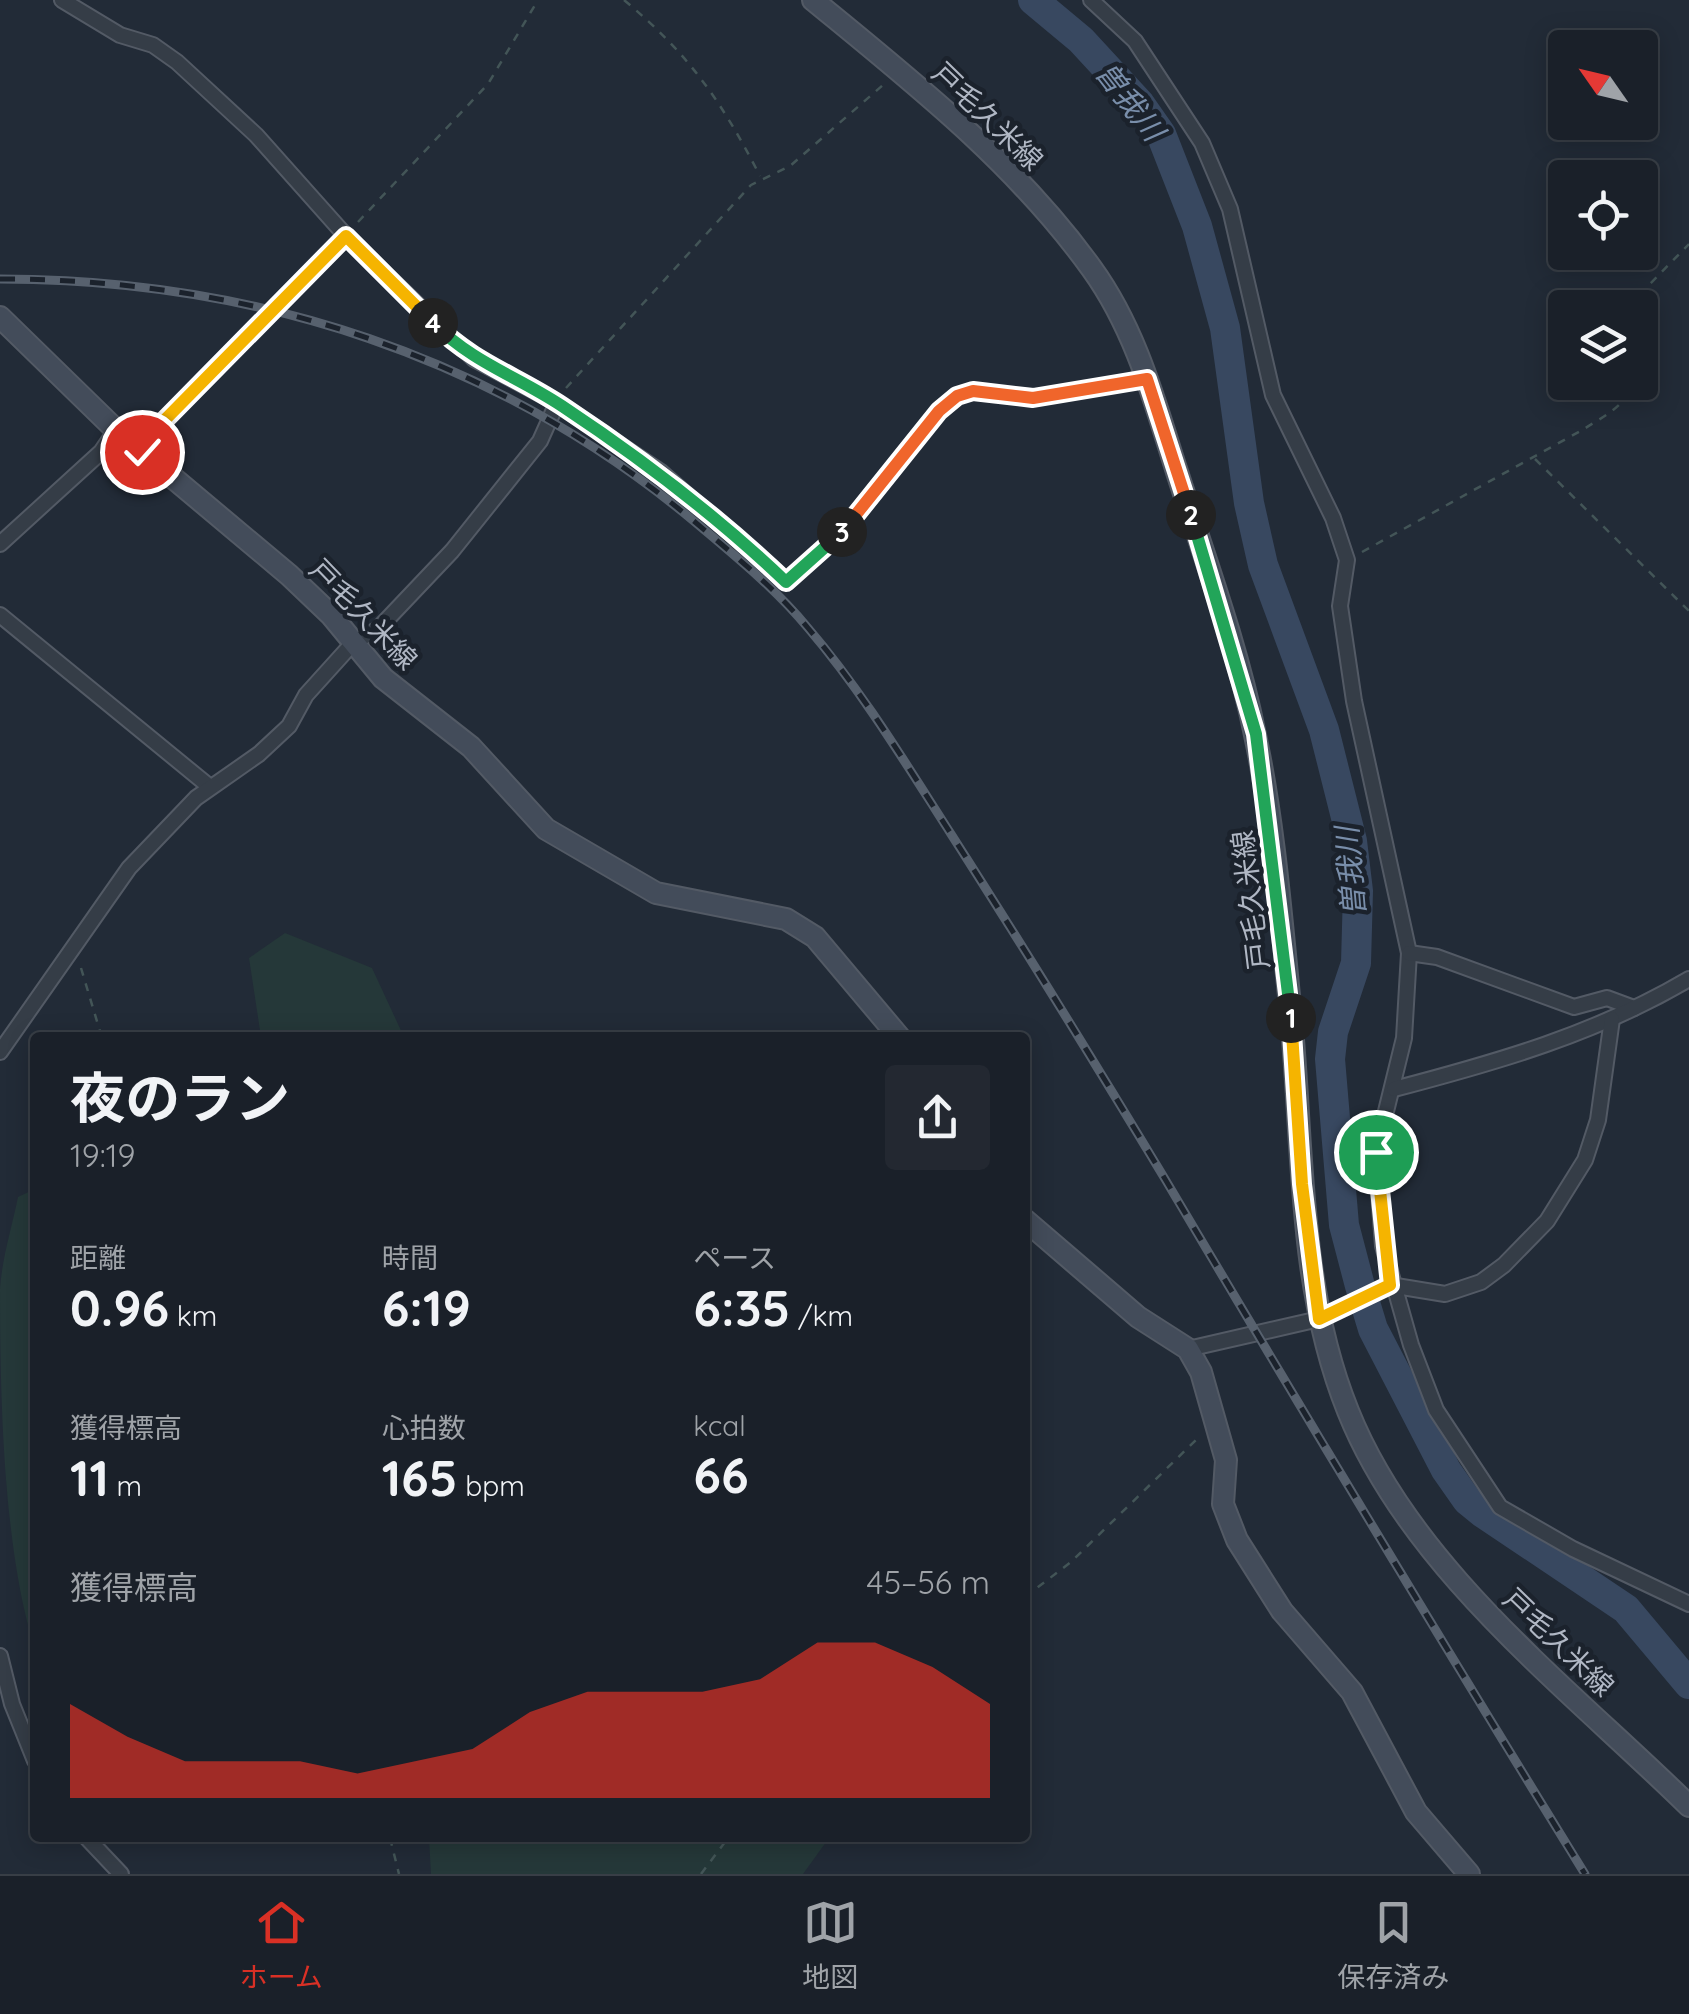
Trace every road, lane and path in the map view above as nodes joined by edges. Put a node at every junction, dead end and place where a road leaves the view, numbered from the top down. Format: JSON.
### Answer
{"nodes":[{"id":1,"x":62,"y":0,"type":"edge"},
{"id":2,"x":538,"y":0,"type":"edge"},
{"id":3,"x":624,"y":0,"type":"edge"},
{"id":4,"x":812,"y":0,"type":"edge"},
{"id":5,"x":1091,"y":0,"type":"edge"},
{"id":6,"x":898,"y":70,"type":"junction"},
{"id":7,"x":761,"y":178,"type":"junction"},
{"id":8,"x":346,"y":236,"type":"junction"},
{"id":9,"x":1689,"y":244,"type":"edge"},
{"id":10,"x":1647,"y":290,"type":"edge"},
{"id":11,"x":0,"y":317,"type":"edge"},
{"id":12,"x":1147,"y":379,"type":"junction"},
{"id":13,"x":1623,"y":400,"type":"edge"},
{"id":14,"x":557,"y":403,"type":"junction"},
{"id":15,"x":116,"y":430,"type":"junction"},
{"id":16,"x":142,"y":452,"type":"junction"},
{"id":17,"x":1534,"y":458,"type":"junction"},
{"id":18,"x":0,"y":544,"type":"edge"},
{"id":19,"x":1347,"y":560,"type":"junction"},
{"id":20,"x":1689,"y":611,"type":"edge"},
{"id":21,"x":0,"y":615,"type":"edge"},
{"id":22,"x":352,"y":644,"type":"junction"},
{"id":23,"x":210,"y":787,"type":"junction"},
{"id":24,"x":75,"y":947,"type":"junction"},
{"id":25,"x":1409,"y":954,"type":"junction"},
{"id":26,"x":1689,"y":979,"type":"edge"},
{"id":27,"x":1634,"y":1008,"type":"junction"},
{"id":28,"x":1612,"y":1020,"type":"junction"},
{"id":29,"x":100,"y":1032,"type":"edge"},
{"id":30,"x":895,"y":1032,"type":"edge"},
{"id":31,"x":0,"y":1052,"type":"edge"},
{"id":32,"x":1394,"y":1089,"type":"junction"},
{"id":33,"x":1030,"y":1224,"type":"edge"},
{"id":34,"x":1390,"y":1285,"type":"junction"},
{"id":35,"x":1319,"y":1319,"type":"junction"},
{"id":36,"x":1188,"y":1349,"type":"junction"},
{"id":37,"x":1215,"y":1421,"type":"junction"},
{"id":38,"x":1030,"y":1593,"type":"edge"},
{"id":39,"x":1689,"y":1604,"type":"edge"},
{"id":40,"x":0,"y":1656,"type":"edge"},
{"id":41,"x":30,"y":1749,"type":"edge"},
{"id":42,"x":1689,"y":1806,"type":"edge"},
{"id":43,"x":91,"y":1842,"type":"edge"},
{"id":44,"x":391,"y":1842,"type":"edge"},
{"id":45,"x":725,"y":1842,"type":"edge"},
{"id":46,"x":122,"y":1874,"type":"edge"},
{"id":47,"x":399,"y":1874,"type":"edge"},
{"id":48,"x":701,"y":1874,"type":"edge"},
{"id":49,"x":1469,"y":1874,"type":"edge"}],
"edges":[{"from":1,"to":8,"type":"street"},
{"from":2,"to":8,"type":"path"},
{"from":3,"to":7,"type":"path"},
{"from":4,"to":6,"type":"main road","name":"戸毛久米線"},
{"from":5,"to":19,"type":"street"},
{"from":6,"to":7,"type":"path"},
{"from":6,"to":12,"type":"main road","name":"戸毛久米線"},
{"from":7,"to":14,"type":"path"},
{"from":8,"to":14,"type":"street"},
{"from":8,"to":16,"type":"path"},
{"from":9,"to":10,"type":"path"},
{"from":11,"to":15,"type":"main road","name":"戸毛久米線"},
{"from":12,"to":14,"type":"street"},
{"from":12,"to":35,"type":"main road","name":"戸毛久米線"},
{"from":13,"to":17,"type":"path"},
{"from":14,"to":22,"type":"street"},
{"from":15,"to":16,"type":"main road","name":"戸毛久米線"},
{"from":15,"to":18,"type":"street"},
{"from":16,"to":22,"type":"main road","name":"戸毛久米線"},
{"from":17,"to":19,"type":"path"},
{"from":17,"to":20,"type":"path"},
{"from":19,"to":25,"type":"street"},
{"from":21,"to":23,"type":"street"},
{"from":22,"to":23,"type":"street"},
{"from":22,"to":30,"type":"main road","name":"戸毛久米線"},
{"from":23,"to":24,"type":"street"},
{"from":24,"to":29,"type":"path"},
{"from":24,"to":31,"type":"street"},
{"from":25,"to":27,"type":"street"},
{"from":25,"to":32,"type":"street"},
{"from":26,"to":27,"type":"street"},
{"from":27,"to":28,"type":"street"},
{"from":28,"to":32,"type":"street"},
{"from":28,"to":34,"type":"street"},
{"from":32,"to":34,"type":"street"},
{"from":33,"to":36,"type":"main road"},
{"from":34,"to":35,"type":"street"},
{"from":34,"to":39,"type":"street"},
{"from":35,"to":36,"type":"street"},
{"from":35,"to":42,"type":"main road","name":"戸毛久米線"},
{"from":36,"to":37,"type":"main road"},
{"from":37,"to":38,"type":"path"},
{"from":37,"to":49,"type":"main road"},
{"from":40,"to":41,"type":"street"},
{"from":43,"to":46,"type":"street"},
{"from":44,"to":47,"type":"path"},
{"from":45,"to":48,"type":"path"}]}
